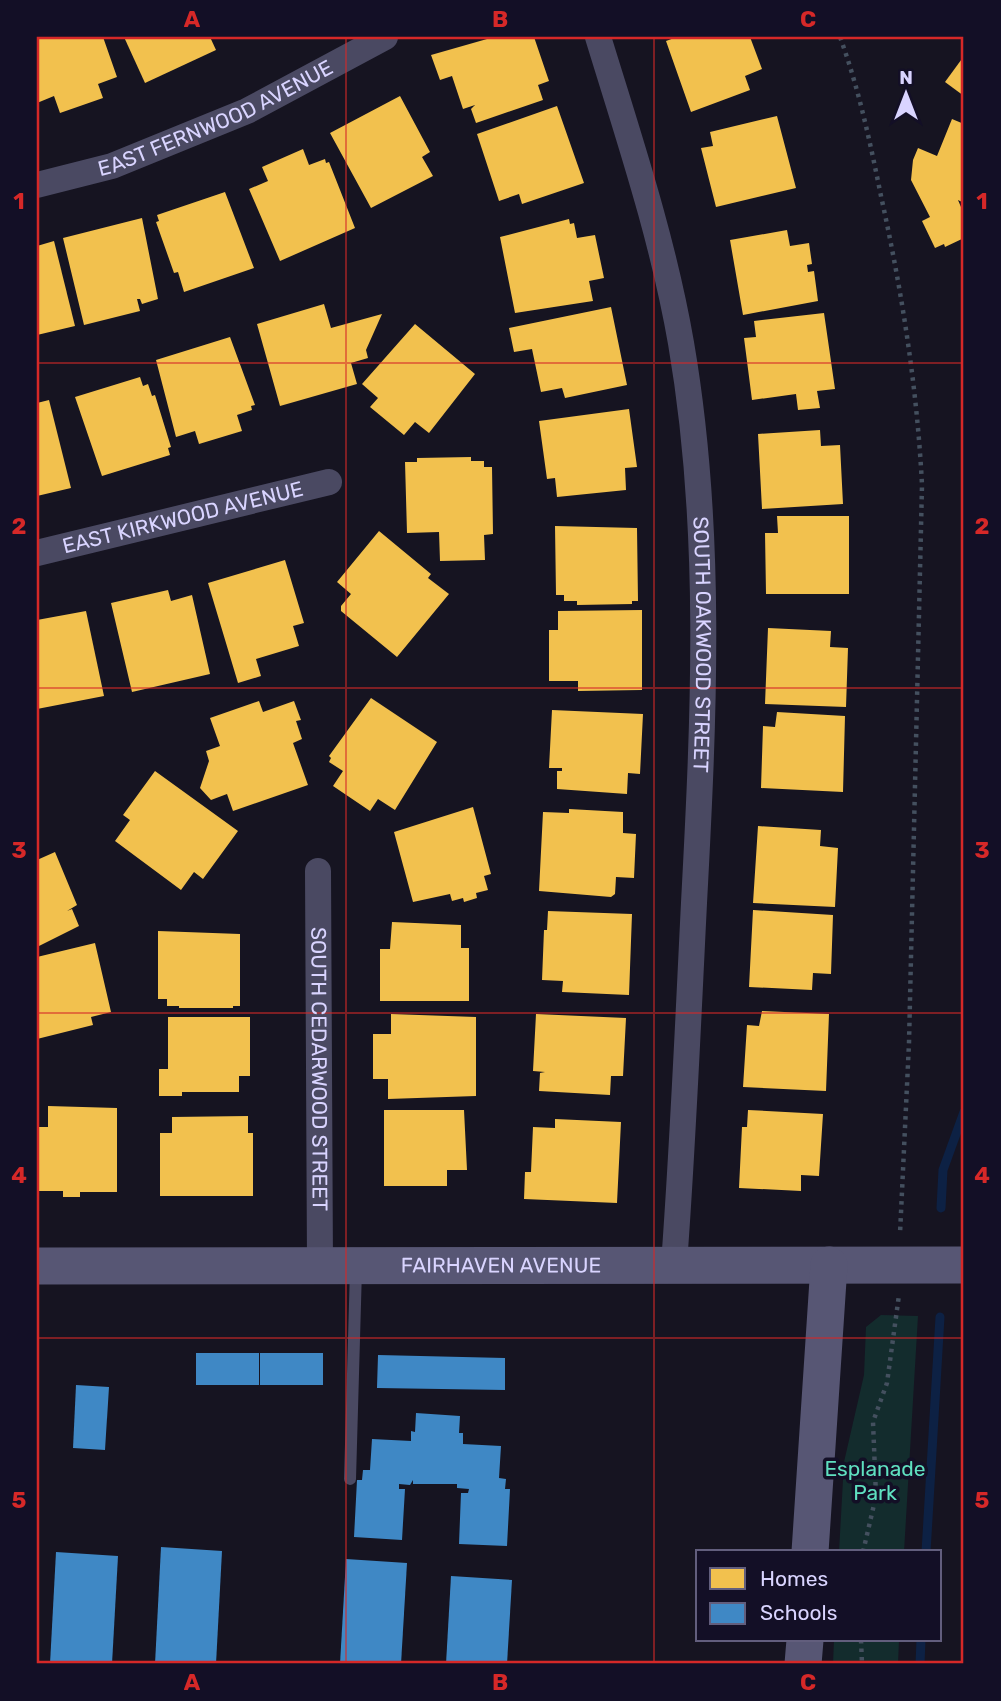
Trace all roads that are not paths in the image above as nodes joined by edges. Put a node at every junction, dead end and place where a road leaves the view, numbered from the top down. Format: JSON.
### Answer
{"nodes":[{"id":1,"x":385,"y":37,"type":"edge"},
{"id":2,"x":598,"y":37,"type":"edge"},
{"id":3,"x":37,"y":185,"type":"edge"},
{"id":4,"x":329,"y":482,"type":"dead end"},
{"id":5,"x":37,"y":553,"type":"edge"},
{"id":6,"x":318,"y":871,"type":"dead end"},
{"id":7,"x":674,"y":1264,"type":"junction"},
{"id":8,"x":320,"y":1265,"type":"junction"},
{"id":9,"x":356,"y":1265,"type":"junction"},
{"id":10,"x":829,"y":1265,"type":"junction"},
{"id":11,"x":964,"y":1265,"type":"edge"},
{"id":12,"x":37,"y":1266,"type":"edge"},
{"id":13,"x":350,"y":1479,"type":"dead end"},
{"id":14,"x":810,"y":1550,"type":"edge"},
{"id":15,"x":804,"y":1642,"type":"edge"},
{"id":16,"x":803,"y":1664,"type":"edge"}],
"edges":[{"from":1,"to":3,"type":"street","name":"EAST FERNWOOD AVENUE"},
{"from":2,"to":7,"type":"street","name":"SOUTH OAKWOOD STREET"},
{"from":4,"to":5,"type":"street","name":"EAST KIRKWOOD AVENUE"},
{"from":6,"to":8,"type":"street","name":"SOUTH CEDARWOOD STREET"},
{"from":7,"to":9,"type":"main road","name":"FAIRHAVEN AVENUE"},
{"from":7,"to":10,"type":"main road","name":"FAIRHAVEN AVENUE"},
{"from":8,"to":9,"type":"main road","name":"FAIRHAVEN AVENUE"},
{"from":8,"to":12,"type":"main road","name":"FAIRHAVEN AVENUE"},
{"from":9,"to":13,"type":"lane"},
{"from":10,"to":11,"type":"main road","name":"FAIRHAVEN AVENUE"},
{"from":10,"to":14,"type":"main road"},
{"from":15,"to":16,"type":"main road"}]}
